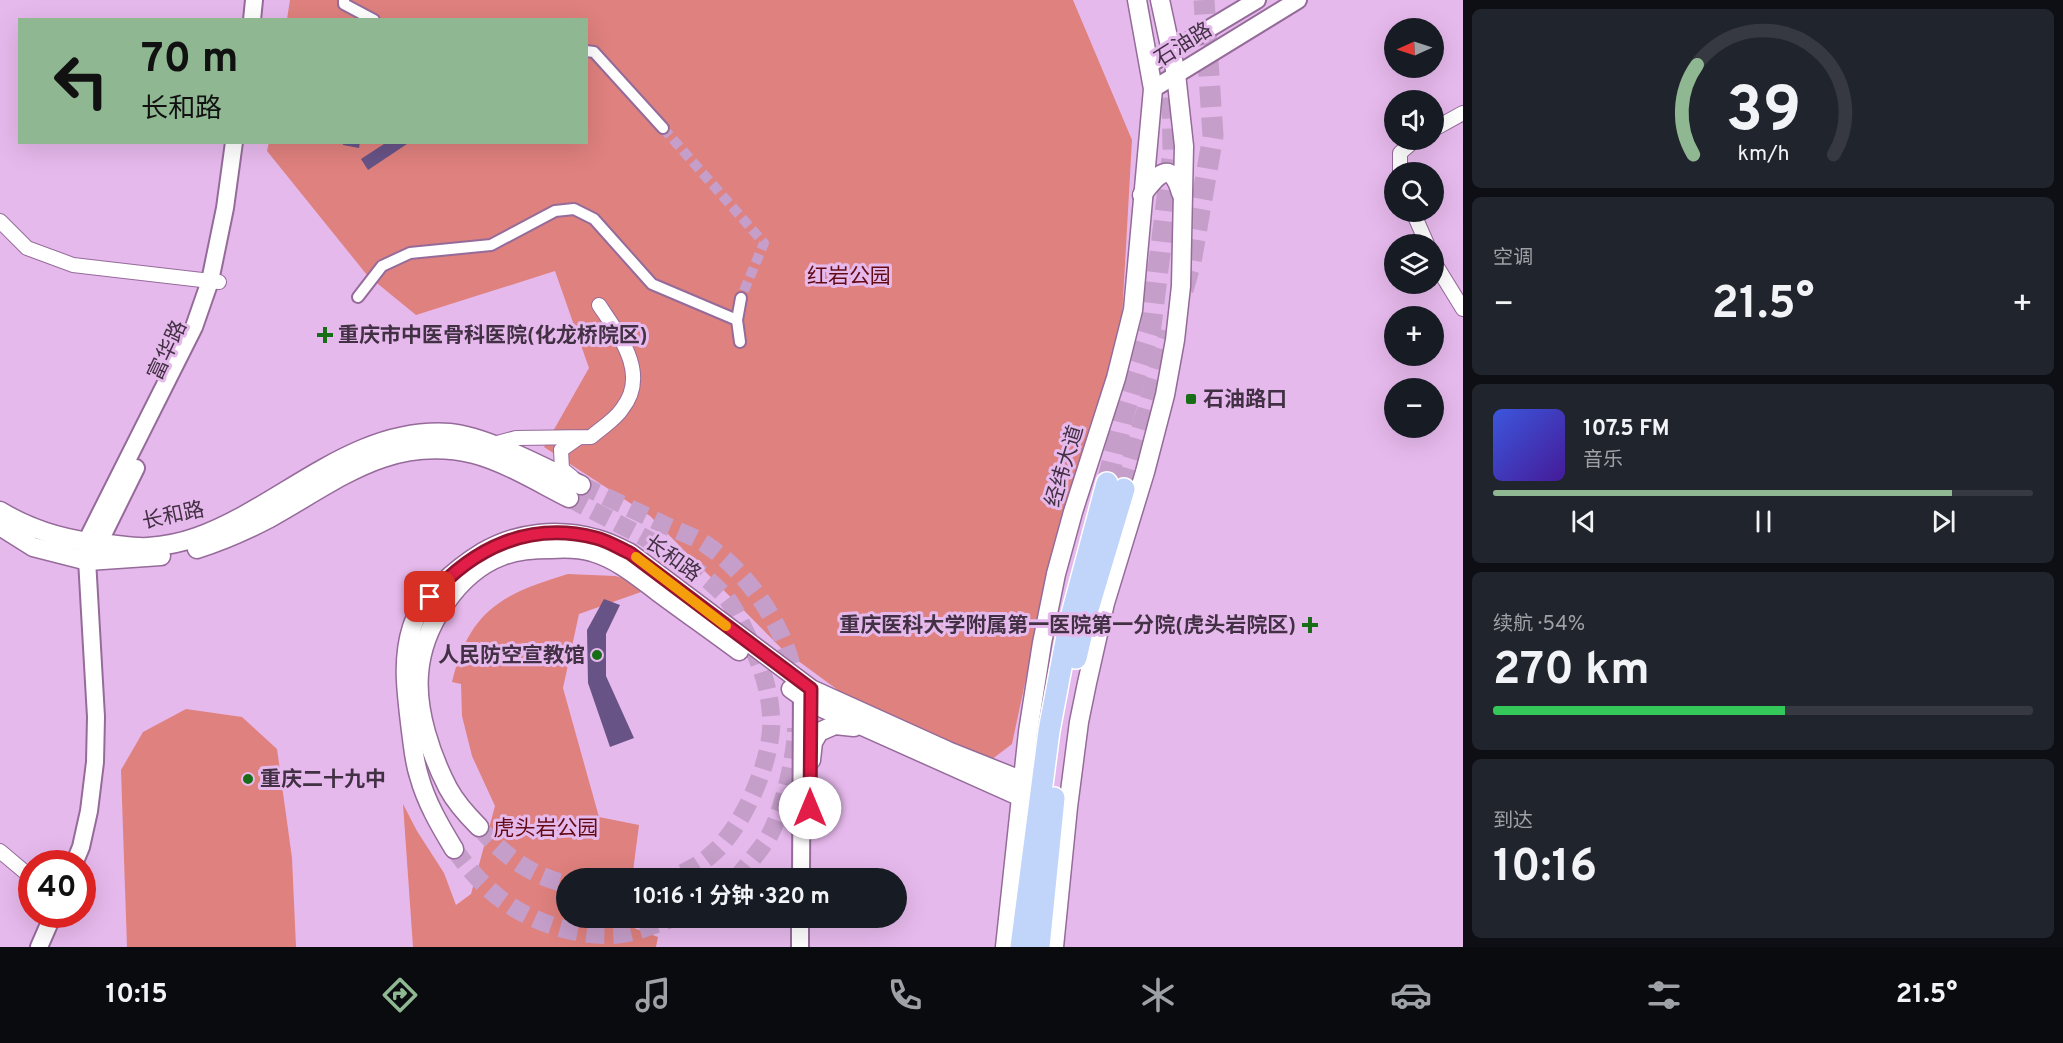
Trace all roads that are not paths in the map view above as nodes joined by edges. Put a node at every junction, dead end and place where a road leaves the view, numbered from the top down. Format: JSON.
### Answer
{"nodes":[{"id":1,"x":254,"y":0,"type":"edge"},
{"id":2,"x":261,"y":0,"type":"edge"},
{"id":3,"x":344,"y":0,"type":"edge"},
{"id":4,"x":1137,"y":0,"type":"edge"},
{"id":5,"x":1160,"y":0,"type":"edge"},
{"id":6,"x":1257,"y":0,"type":"edge"},
{"id":7,"x":1298,"y":0,"type":"edge"},
{"id":8,"x":252,"y":18,"type":"edge"},
{"id":9,"x":258,"y":18,"type":"edge"},
{"id":10,"x":370,"y":18,"type":"edge"},
{"id":11,"x":588,"y":51,"type":"edge"},
{"id":12,"x":1172,"y":53,"type":"junction"},
{"id":13,"x":1150,"y":64,"type":"junction"},
{"id":14,"x":1176,"y":74,"type":"junction"},
{"id":15,"x":1153,"y":89,"type":"junction"},
{"id":16,"x":1463,"y":113,"type":"edge"},
{"id":17,"x":1444,"y":123,"type":"edge"},
{"id":18,"x":663,"y":128,"type":"tunnel mouth"},
{"id":19,"x":234,"y":144,"type":"edge"},
{"id":20,"x":244,"y":144,"type":"edge"},
{"id":21,"x":1182,"y":194,"type":"junction"},
{"id":22,"x":1142,"y":195,"type":"junction"},
{"id":23,"x":0,"y":221,"type":"edge"},
{"id":24,"x":1444,"y":278,"type":"edge"},
{"id":25,"x":214,"y":282,"type":"junction"},
{"id":26,"x":358,"y":297,"type":"dead end"},
{"id":27,"x":741,"y":298,"type":"tunnel mouth"},
{"id":28,"x":598,"y":305,"type":"dead end"},
{"id":29,"x":1463,"y":309,"type":"edge"},
{"id":30,"x":737,"y":320,"type":"junction"},
{"id":31,"x":740,"y":342,"type":"dead end"},
{"id":32,"x":578,"y":437,"type":"junction"},
{"id":33,"x":490,"y":445,"type":"junction"},
{"id":34,"x":575,"y":491,"type":"junction"},
{"id":35,"x":0,"y":511,"type":"edge"},
{"id":36,"x":0,"y":526,"type":"edge"},
{"id":37,"x":92,"y":549,"type":"junction"},
{"id":38,"x":807,"y":693,"type":"junction"},
{"id":39,"x":872,"y":732,"type":"junction"},
{"id":40,"x":810,"y":760,"type":"junction"},
{"id":41,"x":1022,"y":789,"type":"junction"},
{"id":42,"x":479,"y":827,"type":"tunnel mouth"},
{"id":43,"x":454,"y":849,"type":"tunnel mouth"},
{"id":44,"x":0,"y":850,"type":"edge"},
{"id":45,"x":80,"y":850,"type":"edge"},
{"id":46,"x":18,"y":866,"type":"edge"},
{"id":47,"x":801,"y":868,"type":"edge"},
{"id":48,"x":810,"y":868,"type":"edge"},
{"id":49,"x":48,"y":928,"type":"edge"},
{"id":50,"x":50,"y":928,"type":"edge"},
{"id":51,"x":800,"y":928,"type":"edge"},
{"id":52,"x":810,"y":928,"type":"edge"},
{"id":53,"x":39,"y":947,"type":"edge"},
{"id":54,"x":45,"y":947,"type":"edge"},
{"id":55,"x":800,"y":947,"type":"edge"},
{"id":56,"x":810,"y":947,"type":"edge"},
{"id":57,"x":1005,"y":947,"type":"edge"},
{"id":58,"x":1021,"y":947,"type":"edge"},
{"id":59,"x":1039,"y":947,"type":"edge"},
{"id":60,"x":1054,"y":947,"type":"edge"}],
"edges":[{"from":1,"to":8,"type":"street"},
{"from":2,"to":9,"type":"street"},
{"from":3,"to":10,"type":"street"},
{"from":4,"to":13,"type":"main road","name":"经纬大道"},
{"from":5,"to":12,"type":"main road"},
{"from":6,"to":12,"type":"street","name":"石油路"},
{"from":7,"to":14,"type":"street","name":"石油路"},
{"from":11,"to":18,"type":"street"},
{"from":12,"to":13,"type":"street","name":"石油路"},
{"from":12,"to":14,"type":"main road"},
{"from":13,"to":15,"type":"main road","name":"经纬大道"},
{"from":14,"to":15,"type":"street","name":"石油路"},
{"from":14,"to":21,"type":"main road"},
{"from":15,"to":22,"type":"main road","name":"经纬大道"},
{"from":16,"to":17,"type":"street"},
{"from":19,"to":25,"type":"street","name":"富华路"},
{"from":20,"to":25,"type":"street","name":"富华路"},
{"from":21,"to":22,"type":"main road"},
{"from":21,"to":60,"type":"main road"},
{"from":22,"to":41,"type":"main road","name":"经纬大道"},
{"from":23,"to":25,"type":"street"},
{"from":24,"to":29,"type":"street"},
{"from":25,"to":37,"type":"street","name":"富华路"},
{"from":26,"to":30,"type":"street"},
{"from":27,"to":30,"type":"street"},
{"from":28,"to":32,"type":"street"},
{"from":30,"to":31,"type":"street"},
{"from":32,"to":33,"type":"street"},
{"from":32,"to":34,"type":"street"},
{"from":33,"to":34,"type":"main road","name":"长和路"},
{"from":33,"to":37,"type":"main road","name":"长和路"},
{"from":34,"to":37,"type":"main road","name":"长和路"},
{"from":35,"to":37,"type":"main road","name":"长和路"},
{"from":36,"to":37,"type":"main road","name":"长和路"},
{"from":37,"to":45,"type":"street","name":"富华路"},
{"from":38,"to":39,"type":"main road","name":"长和路"},
{"from":38,"to":40,"type":"street"},
{"from":38,"to":41,"type":"main road","name":"长和路"},
{"from":38,"to":42,"type":"main road","name":"长和路"},
{"from":38,"to":43,"type":"main road","name":"长和路"},
{"from":38,"to":47,"type":"street"},
{"from":39,"to":40,"type":"main road"},
{"from":39,"to":41,"type":"main road","name":"长和路"},
{"from":40,"to":48,"type":"street"},
{"from":41,"to":57,"type":"main road","name":"经纬大道"},
{"from":44,"to":46,"type":"street"},
{"from":49,"to":53,"type":"street"},
{"from":50,"to":54,"type":"street"},
{"from":51,"to":55,"type":"street"},
{"from":52,"to":56,"type":"street"},
{"from":58,"to":59,"type":"main road"}]}
